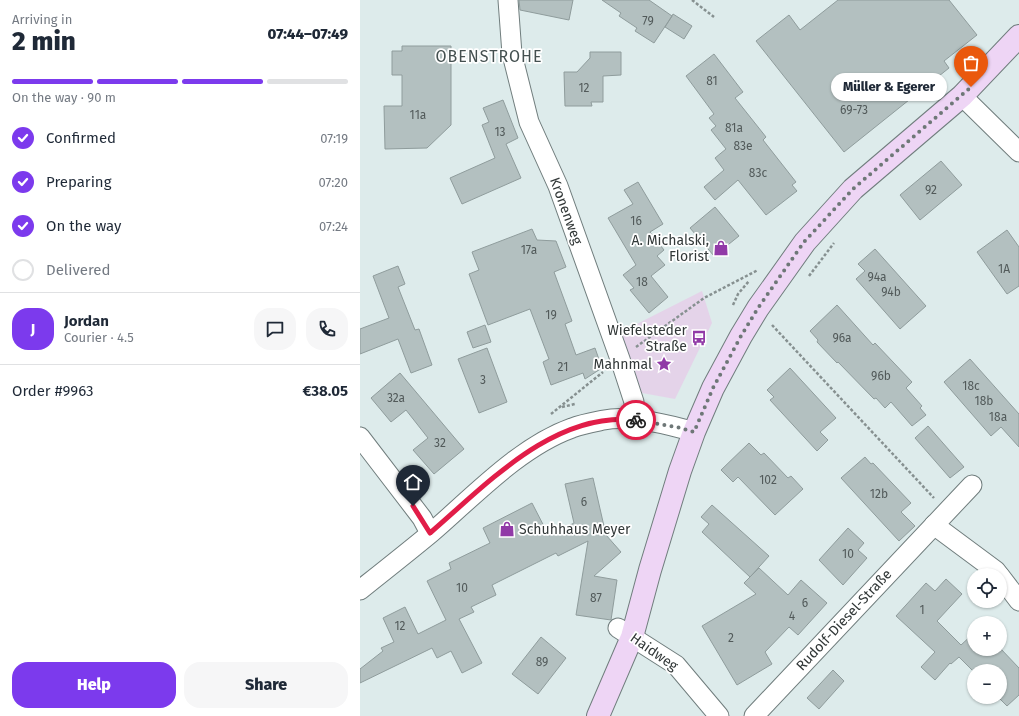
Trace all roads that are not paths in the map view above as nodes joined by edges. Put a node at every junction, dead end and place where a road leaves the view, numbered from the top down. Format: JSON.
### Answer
{"nodes":[{"id":1,"x":508,"y":0,"type":"edge"},
{"id":2,"x":1019,"y":36,"type":"edge"},
{"id":3,"x":962,"y":96,"type":"junction"},
{"id":4,"x":1019,"y":152,"type":"edge"},
{"id":5,"x":634,"y":420,"type":"junction"},
{"id":6,"x":694,"y":432,"type":"junction"},
{"id":7,"x":360,"y":437,"type":"edge"},
{"id":8,"x":972,"y":485,"type":"dead end"},
{"id":9,"x":940,"y":518,"type":"junction"},
{"id":10,"x":430,"y":533,"type":"junction"},
{"id":11,"x":993,"y":568,"type":"edge"},
{"id":12,"x":1007,"y":585,"type":"edge"},
{"id":13,"x":360,"y":590,"type":"edge"},
{"id":14,"x":1019,"y":601,"type":"edge"},
{"id":15,"x":625,"y":632,"type":"junction"},
{"id":16,"x":598,"y":716,"type":"edge"},
{"id":17,"x":719,"y":716,"type":"edge"},
{"id":18,"x":754,"y":716,"type":"edge"}],
"edges":[{"from":1,"to":5,"type":"street","name":"Kronenweg"},
{"from":2,"to":3,"type":"main road"},
{"from":3,"to":4,"type":"street"},
{"from":3,"to":6,"type":"main road"},
{"from":5,"to":6,"type":"street"},
{"from":5,"to":10,"type":"street"},
{"from":6,"to":15,"type":"main road"},
{"from":7,"to":10,"type":"street"},
{"from":8,"to":9,"type":"street","name":"Rudolf-Diesel-Straße"},
{"from":9,"to":11,"type":"street"},
{"from":9,"to":18,"type":"street","name":"Rudolf-Diesel-Straße"},
{"from":10,"to":13,"type":"street"},
{"from":12,"to":14,"type":"street"},
{"from":15,"to":16,"type":"main road"},
{"from":15,"to":17,"type":"street","name":"Haidweg"}]}
